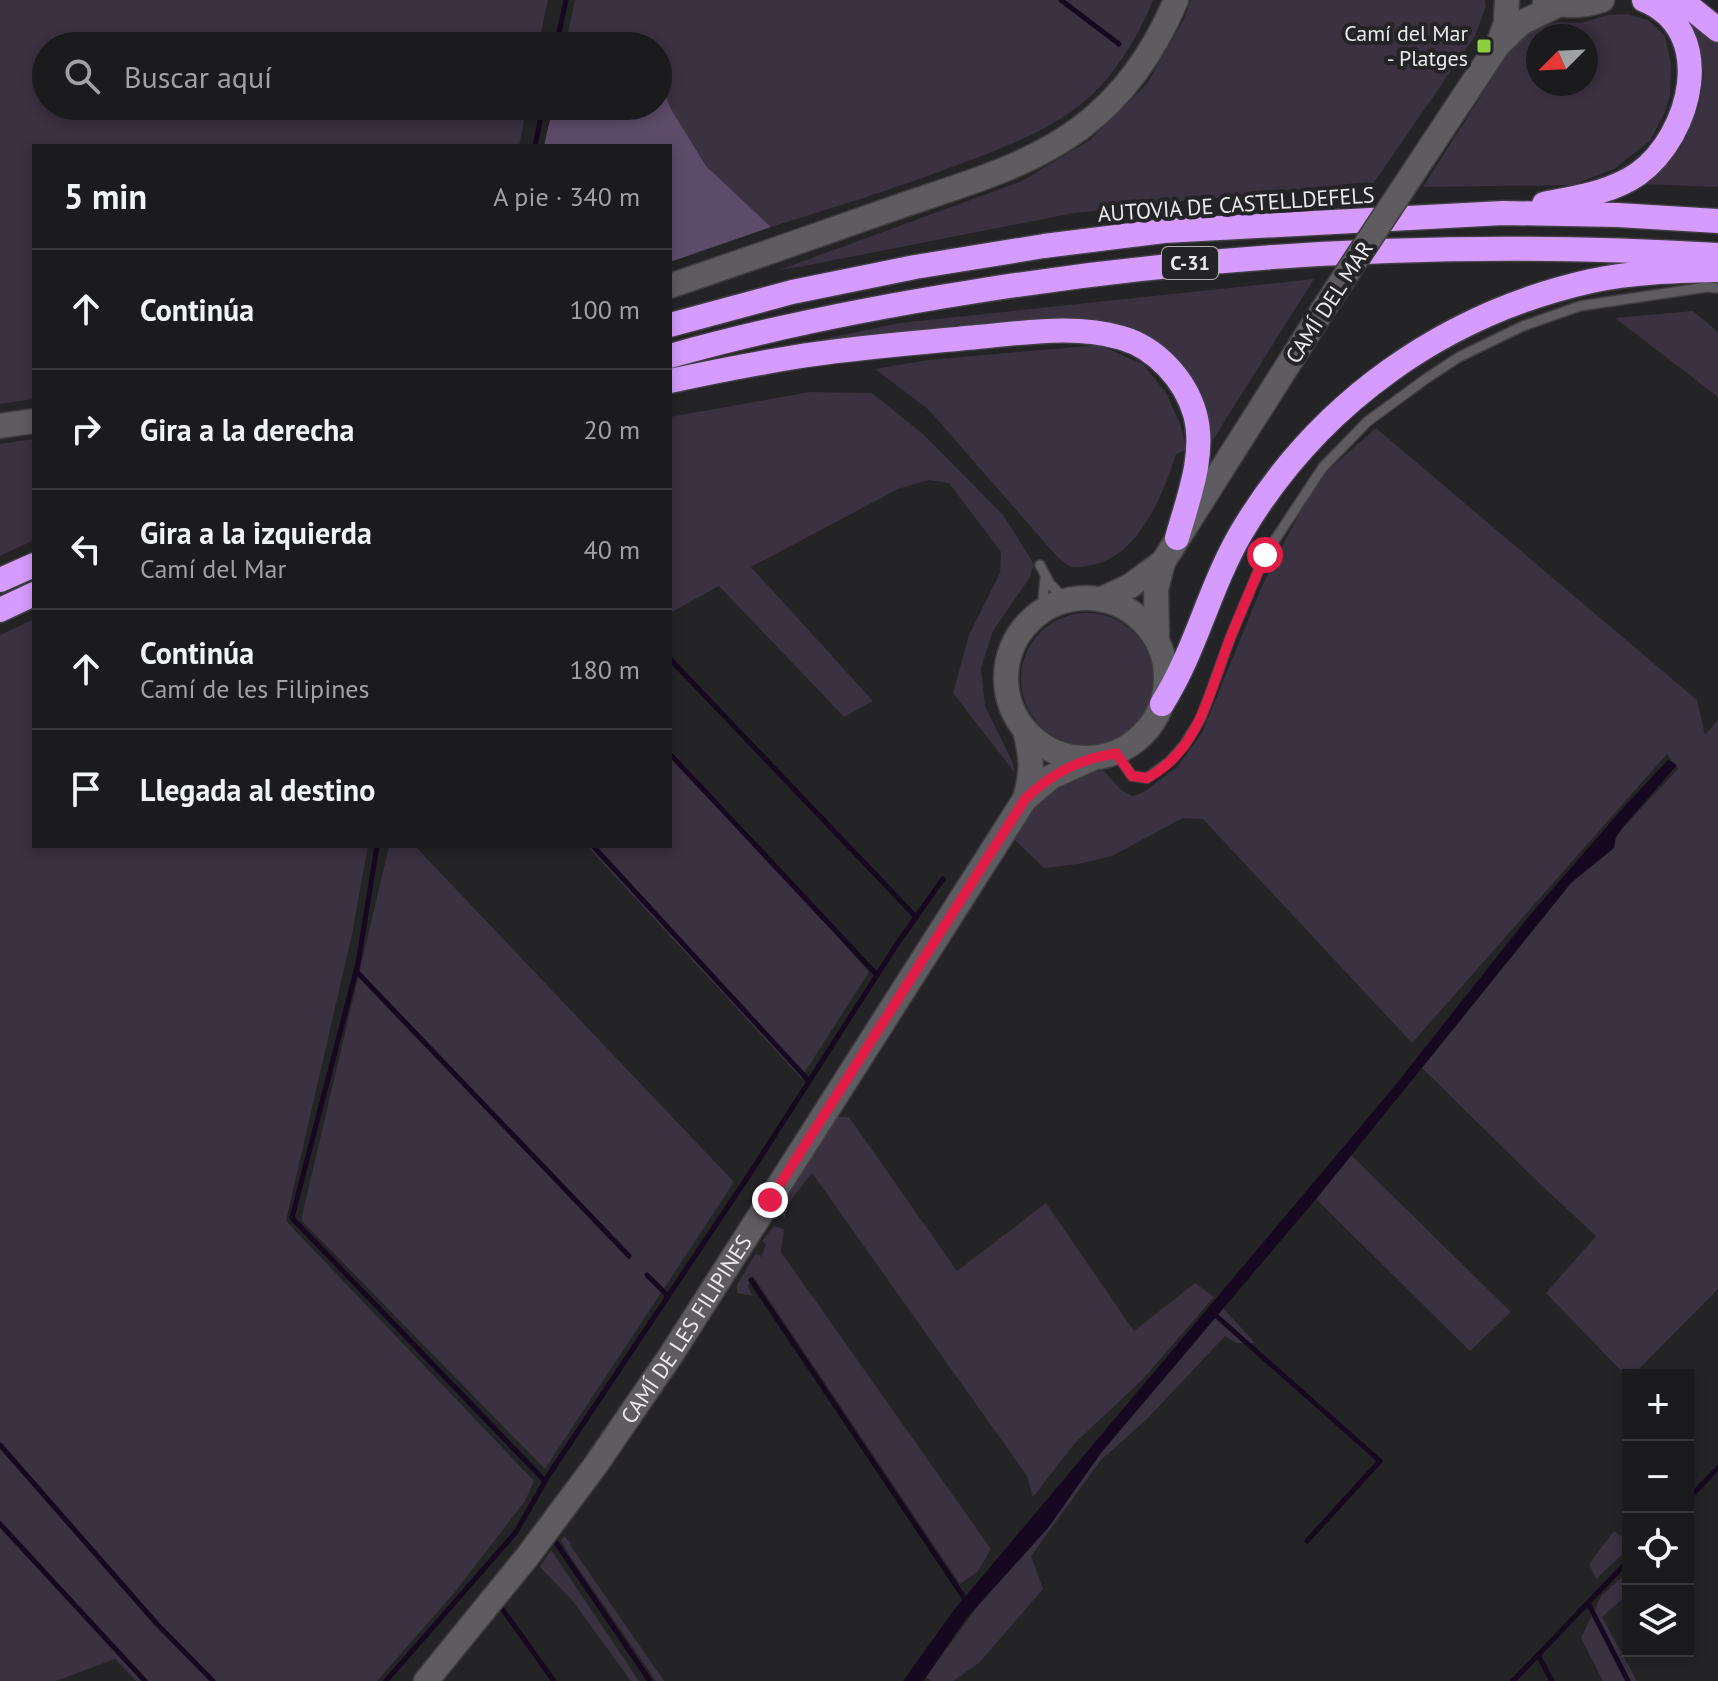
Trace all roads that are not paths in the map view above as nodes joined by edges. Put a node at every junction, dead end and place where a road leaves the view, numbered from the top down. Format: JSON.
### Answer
{"nodes":[{"id":1,"x":1176,"y":0,"type":"edge"},
{"id":2,"x":1507,"y":0,"type":"edge"},
{"id":3,"x":1602,"y":0,"type":"edge"},
{"id":4,"x":1644,"y":0,"type":"edge"},
{"id":5,"x":1681,"y":0,"type":"edge"},
{"id":6,"x":1550,"y":2,"type":"edge"},
{"id":7,"x":1718,"y":30,"type":"edge"},
{"id":8,"x":1498,"y":45,"type":"junction"},
{"id":9,"x":1503,"y":213,"type":"junction"},
{"id":10,"x":1718,"y":221,"type":"edge"},
{"id":11,"x":1718,"y":255,"type":"edge"},
{"id":12,"x":1718,"y":270,"type":"edge"},
{"id":13,"x":672,"y":285,"type":"edge"},
{"id":14,"x":1718,"y":288,"type":"edge"},
{"id":15,"x":672,"y":324,"type":"edge"},
{"id":16,"x":672,"y":355,"type":"edge"},
{"id":17,"x":672,"y":381,"type":"edge"},
{"id":18,"x":32,"y":421,"type":"edge"},
{"id":19,"x":0,"y":426,"type":"edge"},
{"id":20,"x":1177,"y":538,"type":"junction"},
{"id":21,"x":1163,"y":562,"type":"junction"},
{"id":22,"x":32,"y":566,"type":"edge"},
{"id":23,"x":0,"y":580,"type":"edge"},
{"id":24,"x":32,"y":595,"type":"edge"},
{"id":25,"x":1102,"y":599,"type":"junction"},
{"id":26,"x":1066,"y":600,"type":"junction"},
{"id":27,"x":0,"y":610,"type":"edge"},
{"id":28,"x":1042,"y":610,"type":"junction"},
{"id":29,"x":1157,"y":638,"type":"junction"},
{"id":30,"x":1162,"y":704,"type":"junction"},
{"id":31,"x":1025,"y":730,"type":"junction"},
{"id":32,"x":1116,"y":753,"type":"junction"},
{"id":33,"x":1091,"y":759,"type":"junction"},
{"id":34,"x":1025,"y":799,"type":"junction"},
{"id":35,"x":426,"y":1681,"type":"edge"}],
"edges":[{"from":1,"to":13,"type":"main road"},
{"from":2,"to":8,"type":"main road","name":"CAMÍ DEL MAR"},
{"from":3,"to":6,"type":"main road"},
{"from":4,"to":9,"type":"highway"},
{"from":5,"to":7,"type":"highway"},
{"from":6,"to":8,"type":"main road","name":"CAMÍ DEL MAR"},
{"from":8,"to":20,"type":"main road","name":"CAMÍ DEL MAR","bridge":true},
{"from":9,"to":10,"type":"highway","name":"AUTOVIA DE CASTELLDEFELS","number":"C-31"},
{"from":9,"to":15,"type":"highway","name":"AUTOVIA DE CASTELLDEFELS","number":"C-31"},
{"from":11,"to":16,"type":"highway","number":"C-31"},
{"from":12,"to":30,"type":"highway"},
{"from":14,"to":32,"type":"lane"},
{"from":17,"to":20,"type":"highway"},
{"from":18,"to":19,"type":"main road"},
{"from":20,"to":21,"type":"main road","name":"CAMÍ DEL MAR"},
{"from":21,"to":25,"type":"main road","name":"CAMÍ DEL MAR"},
{"from":21,"to":29,"type":"main road","name":"CAMÍ DEL MAR"},
{"from":22,"to":23,"type":"highway"},
{"from":24,"to":27,"type":"highway"},
{"from":25,"to":26,"type":"main road"},
{"from":25,"to":29,"type":"main road"},
{"from":26,"to":28,"type":"main road"},
{"from":26,"to":28,"type":"lane"},
{"from":28,"to":31,"type":"main road"},
{"from":29,"to":30,"type":"main road"},
{"from":30,"to":32,"type":"main road"},
{"from":31,"to":33,"type":"main road"},
{"from":31,"to":34,"type":"main road"},
{"from":32,"to":33,"type":"main road"},
{"from":33,"to":34,"type":"main road"},
{"from":34,"to":35,"type":"main road","name":"CAMÍ DE LES FILIPINES"}]}
